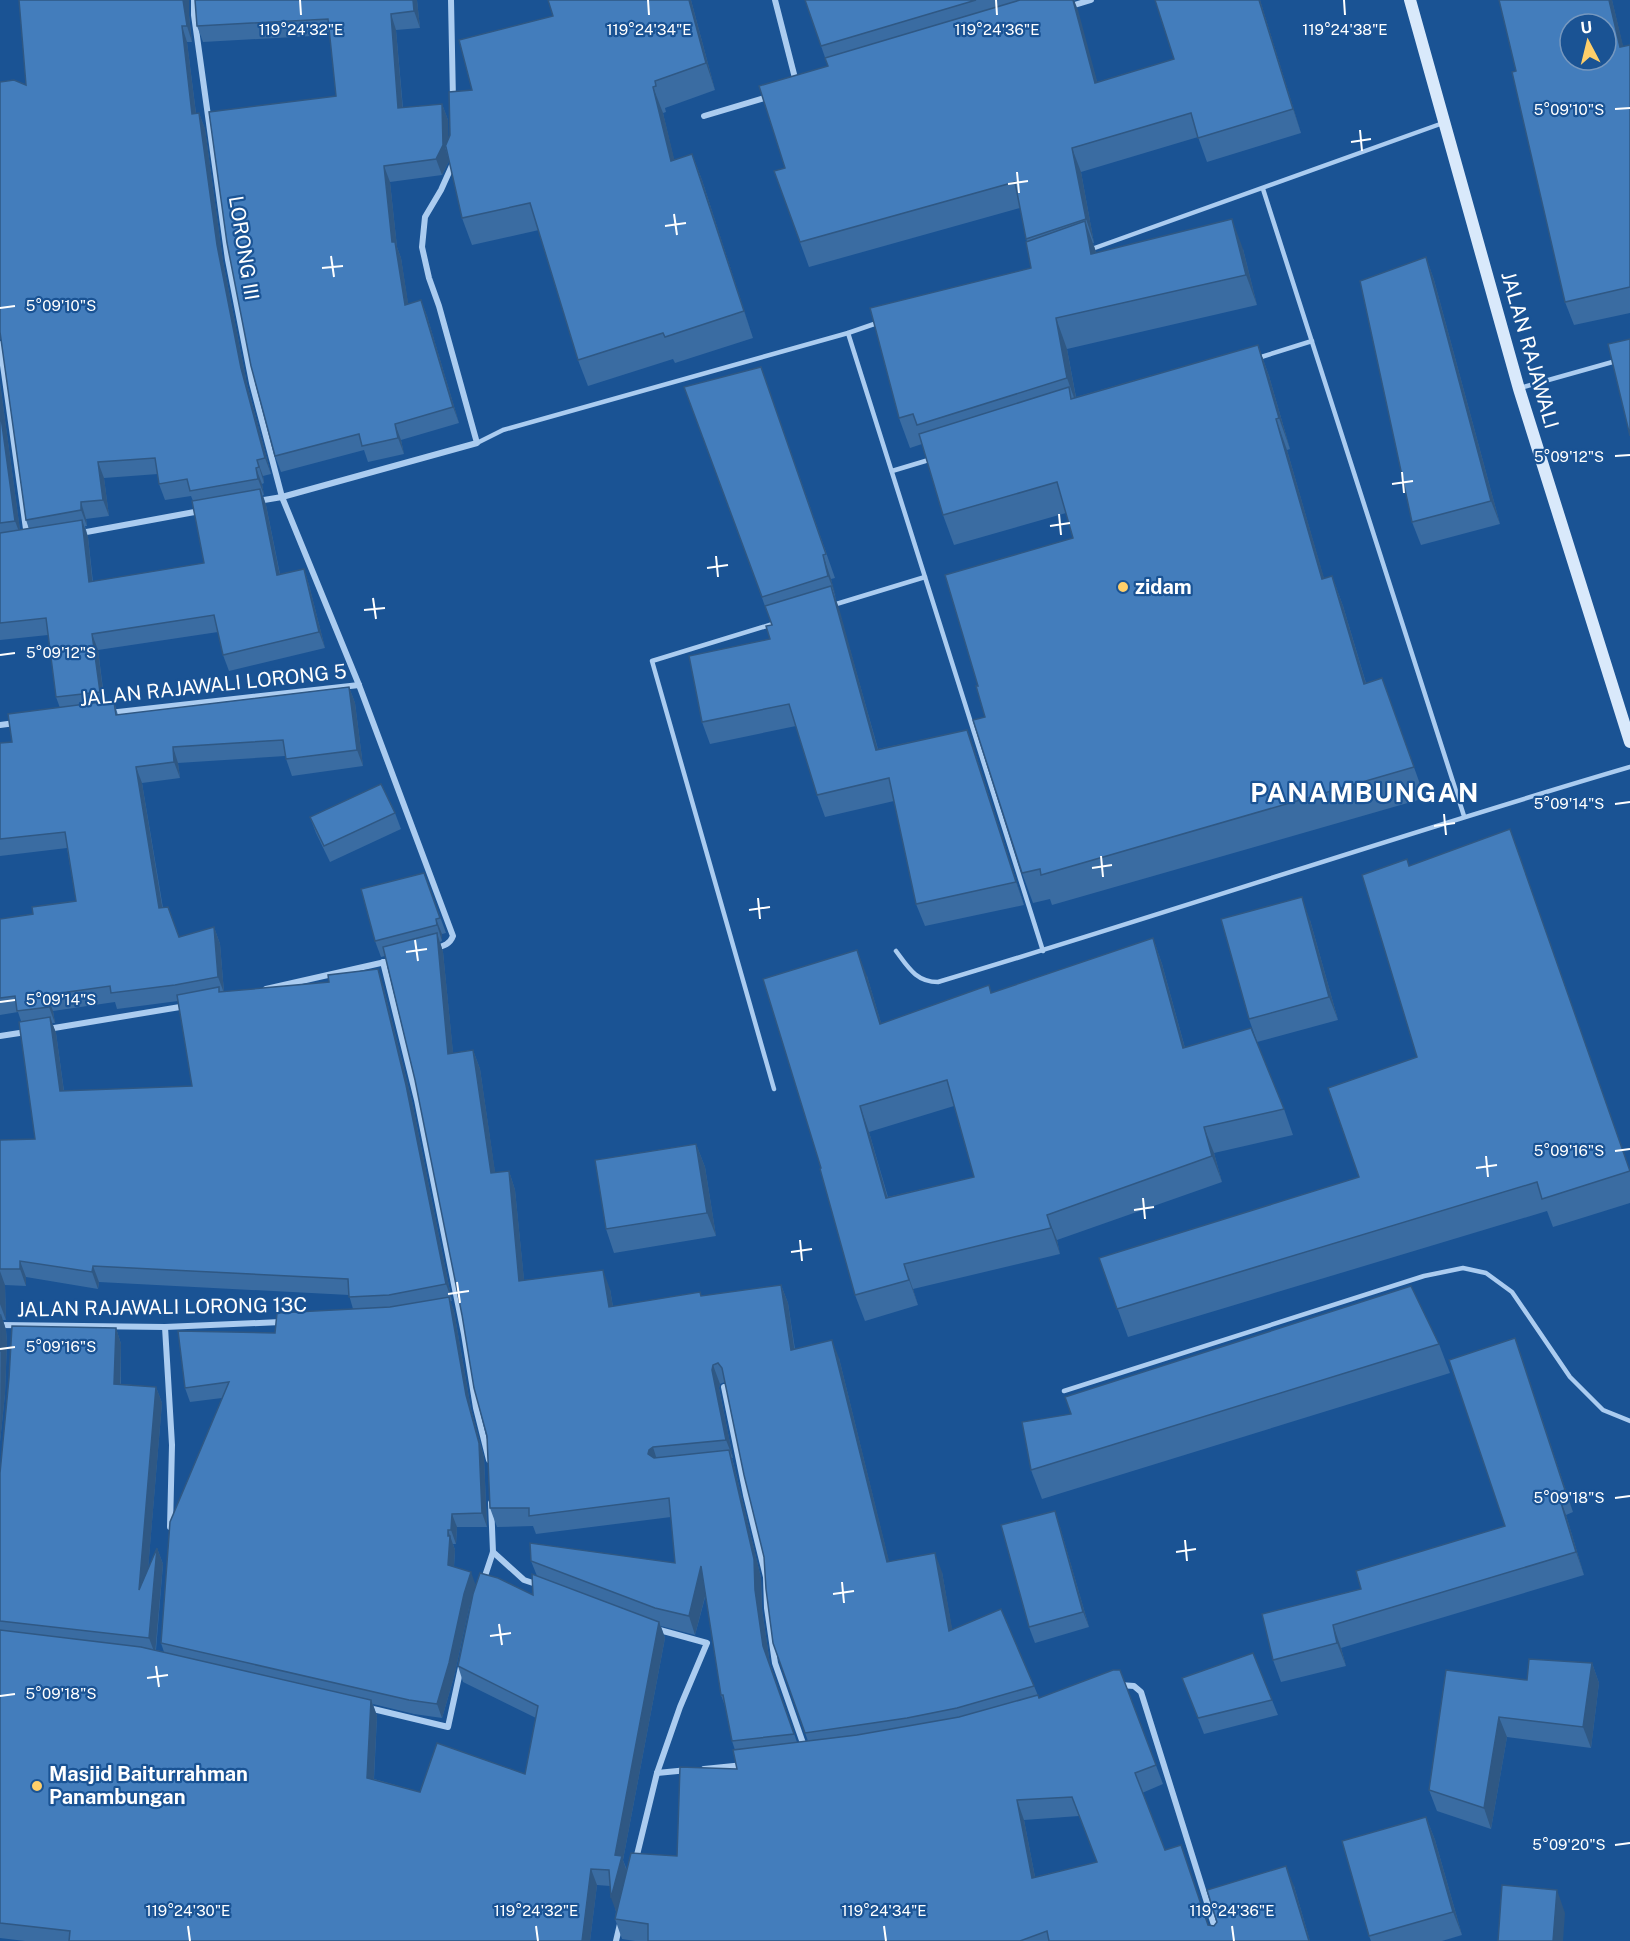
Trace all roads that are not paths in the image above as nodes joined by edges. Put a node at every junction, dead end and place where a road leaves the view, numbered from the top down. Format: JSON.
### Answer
{"nodes":[{"id":1,"x":194,"y":0,"type":"edge"},
{"id":2,"x":451,"y":0,"type":"edge"},
{"id":3,"x":775,"y":0,"type":"edge"},
{"id":4,"x":1090,"y":0,"type":"edge"},
{"id":5,"x":1410,"y":0,"type":"edge"},
{"id":6,"x":1057,"y":10,"type":"edge"},
{"id":7,"x":797,"y":89,"type":"edge"},
{"id":8,"x":777,"y":95,"type":"edge"},
{"id":9,"x":453,"y":104,"type":"edge"},
{"id":10,"x":704,"y":116,"type":"dead end"},
{"id":11,"x":1445,"y":122,"type":"junction"},
{"id":12,"x":453,"y":150,"type":"edge"},
{"id":13,"x":1263,"y":189,"type":"junction"},
{"id":14,"x":1086,"y":251,"type":"edge"},
{"id":15,"x":889,"y":319,"type":"edge"},
{"id":16,"x":848,"y":333,"type":"junction"},
{"id":17,"x":1312,"y":341,"type":"junction"},
{"id":18,"x":0,"y":344,"type":"edge"},
{"id":19,"x":1255,"y":359,"type":"edge"},
{"id":20,"x":1619,"y":360,"type":"edge"},
{"id":21,"x":1520,"y":389,"type":"junction"},
{"id":22,"x":477,"y":443,"type":"junction"},
{"id":23,"x":937,"y":457,"type":"edge"},
{"id":24,"x":892,"y":471,"type":"junction"},
{"id":25,"x":282,"y":497,"type":"junction"},
{"id":26,"x":247,"y":503,"type":"edge"},
{"id":27,"x":212,"y":509,"type":"edge"},
{"id":28,"x":74,"y":534,"type":"edge"},
{"id":29,"x":27,"y":542,"type":"edge"},
{"id":30,"x":925,"y":577,"type":"junction"},
{"id":31,"x":823,"y":609,"type":"edge"},
{"id":32,"x":777,"y":622,"type":"edge"},
{"id":33,"x":359,"y":685,"type":"junction"},
{"id":34,"x":96,"y":715,"type":"edge"},
{"id":35,"x":25,"y":722,"type":"edge"},
{"id":36,"x":0,"y":725,"type":"edge"},
{"id":37,"x":1630,"y":742,"type":"edge"},
{"id":38,"x":1630,"y":767,"type":"edge"},
{"id":39,"x":1464,"y":816,"type":"junction"},
{"id":40,"x":424,"y":951,"type":"edge"},
{"id":41,"x":896,"y":951,"type":"dead end"},
{"id":42,"x":1043,"y":951,"type":"junction"},
{"id":43,"x":404,"y":957,"type":"edge"},
{"id":44,"x":383,"y":962,"type":"junction"},
{"id":45,"x":261,"y":990,"type":"edge"},
{"id":46,"x":193,"y":1005,"type":"edge"},
{"id":47,"x":41,"y":1030,"type":"edge"},
{"id":48,"x":31,"y":1032,"type":"edge"},
{"id":49,"x":0,"y":1036,"type":"edge"},
{"id":50,"x":774,"y":1089,"type":"dead end"},
{"id":51,"x":458,"y":1305,"type":"junction"},
{"id":52,"x":447,"y":1307,"type":"edge"},
{"id":53,"x":290,"y":1322,"type":"edge"},
{"id":54,"x":0,"y":1325,"type":"edge"},
{"id":55,"x":13,"y":1326,"type":"junction"},
{"id":56,"x":165,"y":1327,"type":"junction"},
{"id":57,"x":13,"y":1337,"type":"edge"},
{"id":58,"x":724,"y":1387,"type":"edge"},
{"id":59,"x":1064,"y":1391,"type":"dead end"},
{"id":60,"x":1630,"y":1421,"type":"edge"},
{"id":61,"x":739,"y":1463,"type":"junction"},
{"id":62,"x":728,"y":1464,"type":"edge"},
{"id":63,"x":490,"y":1467,"type":"edge"},
{"id":64,"x":491,"y":1499,"type":"edge"},
{"id":65,"x":170,"y":1532,"type":"edge"},
{"id":66,"x":493,"y":1552,"type":"junction"},
{"id":67,"x":482,"y":1586,"type":"edge"},
{"id":68,"x":545,"y":1587,"type":"edge"},
{"id":69,"x":650,"y":1627,"type":"edge"},
{"id":70,"x":462,"y":1662,"type":"edge"},
{"id":71,"x":1115,"y":1686,"type":"edge"},
{"id":72,"x":367,"y":1708,"type":"edge"},
{"id":73,"x":808,"y":1758,"type":"edge"},
{"id":74,"x":750,"y":1764,"type":"edge"},
{"id":75,"x":657,"y":1773,"type":"junction"},
{"id":76,"x":635,"y":1863,"type":"edge"},
{"id":77,"x":621,"y":1919,"type":"edge"},
{"id":78,"x":616,"y":1941,"type":"edge"},
{"id":79,"x":1219,"y":1941,"type":"edge"}],
"edges":[{"from":1,"to":25,"type":"street","name":"LORONG III"},
{"from":2,"to":9,"type":"street"},
{"from":3,"to":7,"type":"street"},
{"from":4,"to":6,"type":"street"},
{"from":5,"to":11,"type":"main road","name":"JALAN RAJAWALI"},
{"from":8,"to":10,"type":"street"},
{"from":11,"to":13,"type":"lane"},
{"from":11,"to":21,"type":"main road","name":"JALAN RAJAWALI"},
{"from":12,"to":22,"type":"street"},
{"from":13,"to":14,"type":"lane"},
{"from":13,"to":17,"type":"lane"},
{"from":15,"to":16,"type":"lane"},
{"from":16,"to":22,"type":"lane"},
{"from":16,"to":24,"type":"lane"},
{"from":17,"to":19,"type":"lane"},
{"from":17,"to":39,"type":"lane"},
{"from":18,"to":29,"type":"street"},
{"from":20,"to":21,"type":"lane"},
{"from":21,"to":37,"type":"main road","name":"JALAN RAJAWALI"},
{"from":22,"to":25,"type":"street"},
{"from":23,"to":24,"type":"lane"},
{"from":24,"to":30,"type":"lane"},
{"from":25,"to":26,"type":"street"},
{"from":25,"to":33,"type":"street","name":"LORONG III"},
{"from":27,"to":28,"type":"street"},
{"from":30,"to":31,"type":"lane"},
{"from":30,"to":42,"type":"lane"},
{"from":32,"to":50,"type":"lane"},
{"from":33,"to":34,"type":"street","name":"JALAN RAJAWALI LORONG 5"},
{"from":33,"to":40,"type":"street","name":"LORONG III"},
{"from":35,"to":36,"type":"street"},
{"from":38,"to":39,"type":"lane"},
{"from":39,"to":42,"type":"lane"},
{"from":41,"to":42,"type":"lane"},
{"from":43,"to":44,"type":"street"},
{"from":44,"to":45,"type":"street"},
{"from":44,"to":51,"type":"street"},
{"from":46,"to":47,"type":"street"},
{"from":48,"to":49,"type":"street"},
{"from":51,"to":52,"type":"street"},
{"from":51,"to":63,"type":"street"},
{"from":53,"to":56,"type":"street","name":"JALAN RAJAWALI LORONG 13C"},
{"from":54,"to":55,"type":"street","name":"JALAN RAJAWALI LORONG 13C"},
{"from":55,"to":56,"type":"street","name":"JALAN RAJAWALI LORONG 13C"},
{"from":55,"to":57,"type":"street"},
{"from":56,"to":65,"type":"street"},
{"from":58,"to":61,"type":"street"},
{"from":59,"to":60,"type":"lane"},
{"from":61,"to":62,"type":"street"},
{"from":61,"to":73,"type":"street"},
{"from":64,"to":66,"type":"street"},
{"from":66,"to":67,"type":"street"},
{"from":66,"to":68,"type":"street"},
{"from":69,"to":75,"type":"street"},
{"from":70,"to":72,"type":"street"},
{"from":71,"to":79,"type":"street"},
{"from":74,"to":75,"type":"street"},
{"from":75,"to":76,"type":"street"},
{"from":77,"to":78,"type":"street"}]}
